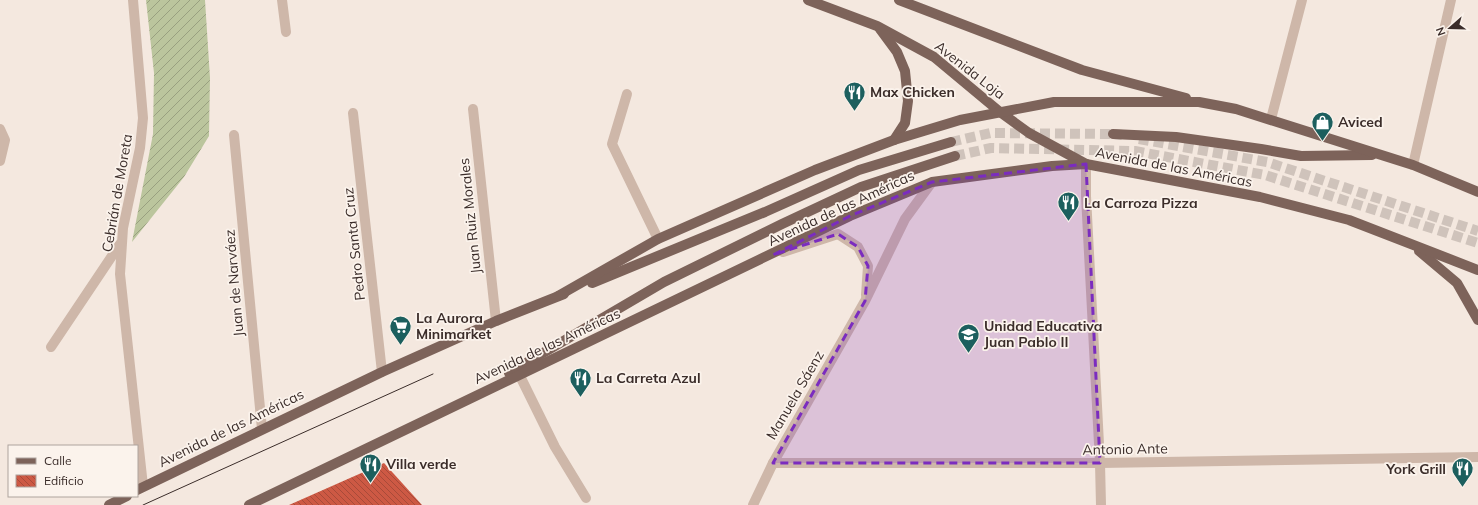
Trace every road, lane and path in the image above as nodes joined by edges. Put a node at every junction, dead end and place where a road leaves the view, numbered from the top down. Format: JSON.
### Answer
{"nodes":[{"id":1,"x":133,"y":0,"type":"edge"},
{"id":2,"x":282,"y":0,"type":"edge"},
{"id":3,"x":808,"y":0,"type":"edge"},
{"id":4,"x":899,"y":0,"type":"edge"},
{"id":5,"x":1302,"y":0,"type":"edge"},
{"id":6,"x":1451,"y":0,"type":"edge"},
{"id":7,"x":877,"y":26,"type":"junction"},
{"id":8,"x":286,"y":32,"type":"dead end"},
{"id":9,"x":627,"y":94,"type":"dead end"},
{"id":10,"x":1200,"y":102,"type":"junction"},
{"id":11,"x":473,"y":109,"type":"dead end"},
{"id":12,"x":1000,"y":112,"type":"junction"},
{"id":13,"x":353,"y":113,"type":"dead end"},
{"id":14,"x":1271,"y":119,"type":"junction"},
{"id":15,"x":0,"y":129,"type":"edge"},
{"id":16,"x":1113,"y":134,"type":"tunnel mouth"},
{"id":17,"x":234,"y":135,"type":"dead end"},
{"id":18,"x":894,"y":140,"type":"junction"},
{"id":19,"x":951,"y":142,"type":"tunnel mouth"},
{"id":20,"x":1380,"y":154,"type":"junction"},
{"id":21,"x":955,"y":156,"type":"tunnel mouth"},
{"id":22,"x":0,"y":161,"type":"edge"},
{"id":23,"x":1086,"y":164,"type":"junction"},
{"id":24,"x":1413,"y":165,"type":"junction"},
{"id":25,"x":932,"y":182,"type":"junction"},
{"id":26,"x":1477,"y":191,"type":"edge"},
{"id":27,"x":658,"y":239,"type":"junction"},
{"id":28,"x":120,"y":244,"type":"junction"},
{"id":29,"x":1413,"y":246,"type":"junction"},
{"id":30,"x":773,"y":255,"type":"junction"},
{"id":31,"x":1478,"y":270,"type":"edge"},
{"id":32,"x":558,"y":296,"type":"junction"},
{"id":33,"x":865,"y":301,"type":"junction"},
{"id":34,"x":1478,"y":320,"type":"edge"},
{"id":35,"x":496,"y":321,"type":"junction"},
{"id":36,"x":50,"y":347,"type":"dead end"},
{"id":37,"x":382,"y":372,"type":"junction"},
{"id":38,"x":519,"y":374,"type":"junction"},
{"id":39,"x":448,"y":408,"type":"junction"},
{"id":40,"x":262,"y":429,"type":"junction"},
{"id":41,"x":136,"y":445,"type":"edge"},
{"id":42,"x":1478,"y":456,"type":"edge"},
{"id":43,"x":773,"y":463,"type":"junction"},
{"id":44,"x":1100,"y":463,"type":"junction"},
{"id":45,"x":138,"y":468,"type":"edge"},
{"id":46,"x":140,"y":488,"type":"edge"},
{"id":47,"x":125,"y":497,"type":"edge"},
{"id":48,"x":586,"y":498,"type":"dead end"},
{"id":49,"x":109,"y":505,"type":"edge"},
{"id":50,"x":249,"y":505,"type":"edge"},
{"id":51,"x":753,"y":505,"type":"edge"},
{"id":52,"x":1101,"y":505,"type":"edge"}],
"edges":[{"from":1,"to":28,"type":"street","name":"Cebrián de Moreta"},
{"from":2,"to":8,"type":"street"},
{"from":3,"to":7,"type":"main road","name":"Avenida Loja"},
{"from":4,"to":10,"type":"main road","name":"Avenida Loja"},
{"from":5,"to":14,"type":"street"},
{"from":6,"to":24,"type":"street"},
{"from":7,"to":12,"type":"main road","name":"Avenida Loja"},
{"from":7,"to":18,"type":"main road"},
{"from":9,"to":27,"type":"street"},
{"from":10,"to":12,"type":"main road","name":"Avenida de las Américas"},
{"from":10,"to":14,"type":"main road","name":"Avenida de las Américas"},
{"from":11,"to":35,"type":"street","name":"Juan Ruiz Morales"},
{"from":12,"to":18,"type":"main road","name":"Avenida de las Américas"},
{"from":12,"to":23,"type":"main road","name":"Avenida Loja"},
{"from":13,"to":37,"type":"street","name":"Pedro Santa Cruz"},
{"from":14,"to":20,"type":"main road","name":"Avenida de las Américas"},
{"from":15,"to":22,"type":"street"},
{"from":16,"to":20,"type":"main road"},
{"from":17,"to":40,"type":"street","name":"Juan de Narváez"},
{"from":18,"to":27,"type":"main road","name":"Avenida de las Américas"},
{"from":19,"to":32,"type":"main road","name":"Avenida de las Américas"},
{"from":20,"to":24,"type":"main road","name":"Avenida de las Américas"},
{"from":21,"to":39,"type":"main road","name":"Avenida de las Américas"},
{"from":23,"to":25,"type":"main road","name":"Avenida de las Américas"},
{"from":23,"to":29,"type":"main road","name":"Avenida de las Américas"},
{"from":23,"to":44,"type":"street"},
{"from":24,"to":26,"type":"main road","name":"Avenida de las Américas"},
{"from":25,"to":30,"type":"main road","name":"Avenida de las Américas"},
{"from":25,"to":33,"type":"street","name":"Manuela Sáenz"},
{"from":27,"to":32,"type":"main road","name":"Avenida de las Américas"},
{"from":28,"to":36,"type":"street"},
{"from":28,"to":41,"type":"street","name":"Cebrián de Moreta"},
{"from":29,"to":31,"type":"main road","name":"Avenida de las Américas"},
{"from":29,"to":34,"type":"main road"},
{"from":30,"to":33,"type":"street","name":"Manuela Sáenz"},
{"from":30,"to":38,"type":"main road","name":"Avenida de las Américas"},
{"from":32,"to":35,"type":"main road","name":"Avenida de las Américas"},
{"from":33,"to":43,"type":"street","name":"Manuela Sáenz"},
{"from":35,"to":37,"type":"main road","name":"Avenida de las Américas"},
{"from":37,"to":40,"type":"main road","name":"Avenida de las Américas"},
{"from":38,"to":39,"type":"main road","name":"Avenida de las Américas"},
{"from":38,"to":48,"type":"street"},
{"from":39,"to":50,"type":"main road","name":"Avenida de las Américas"},
{"from":40,"to":46,"type":"main road","name":"Avenida de las Américas"},
{"from":42,"to":44,"type":"street","name":"Antonio Ante"},
{"from":43,"to":44,"type":"street","name":"Antonio Ante"},
{"from":43,"to":51,"type":"street","name":"Manuela Sáenz"},
{"from":44,"to":52,"type":"street"},
{"from":45,"to":46,"type":"street","name":"Cebrián de Moreta"},
{"from":47,"to":49,"type":"main road"}]}
